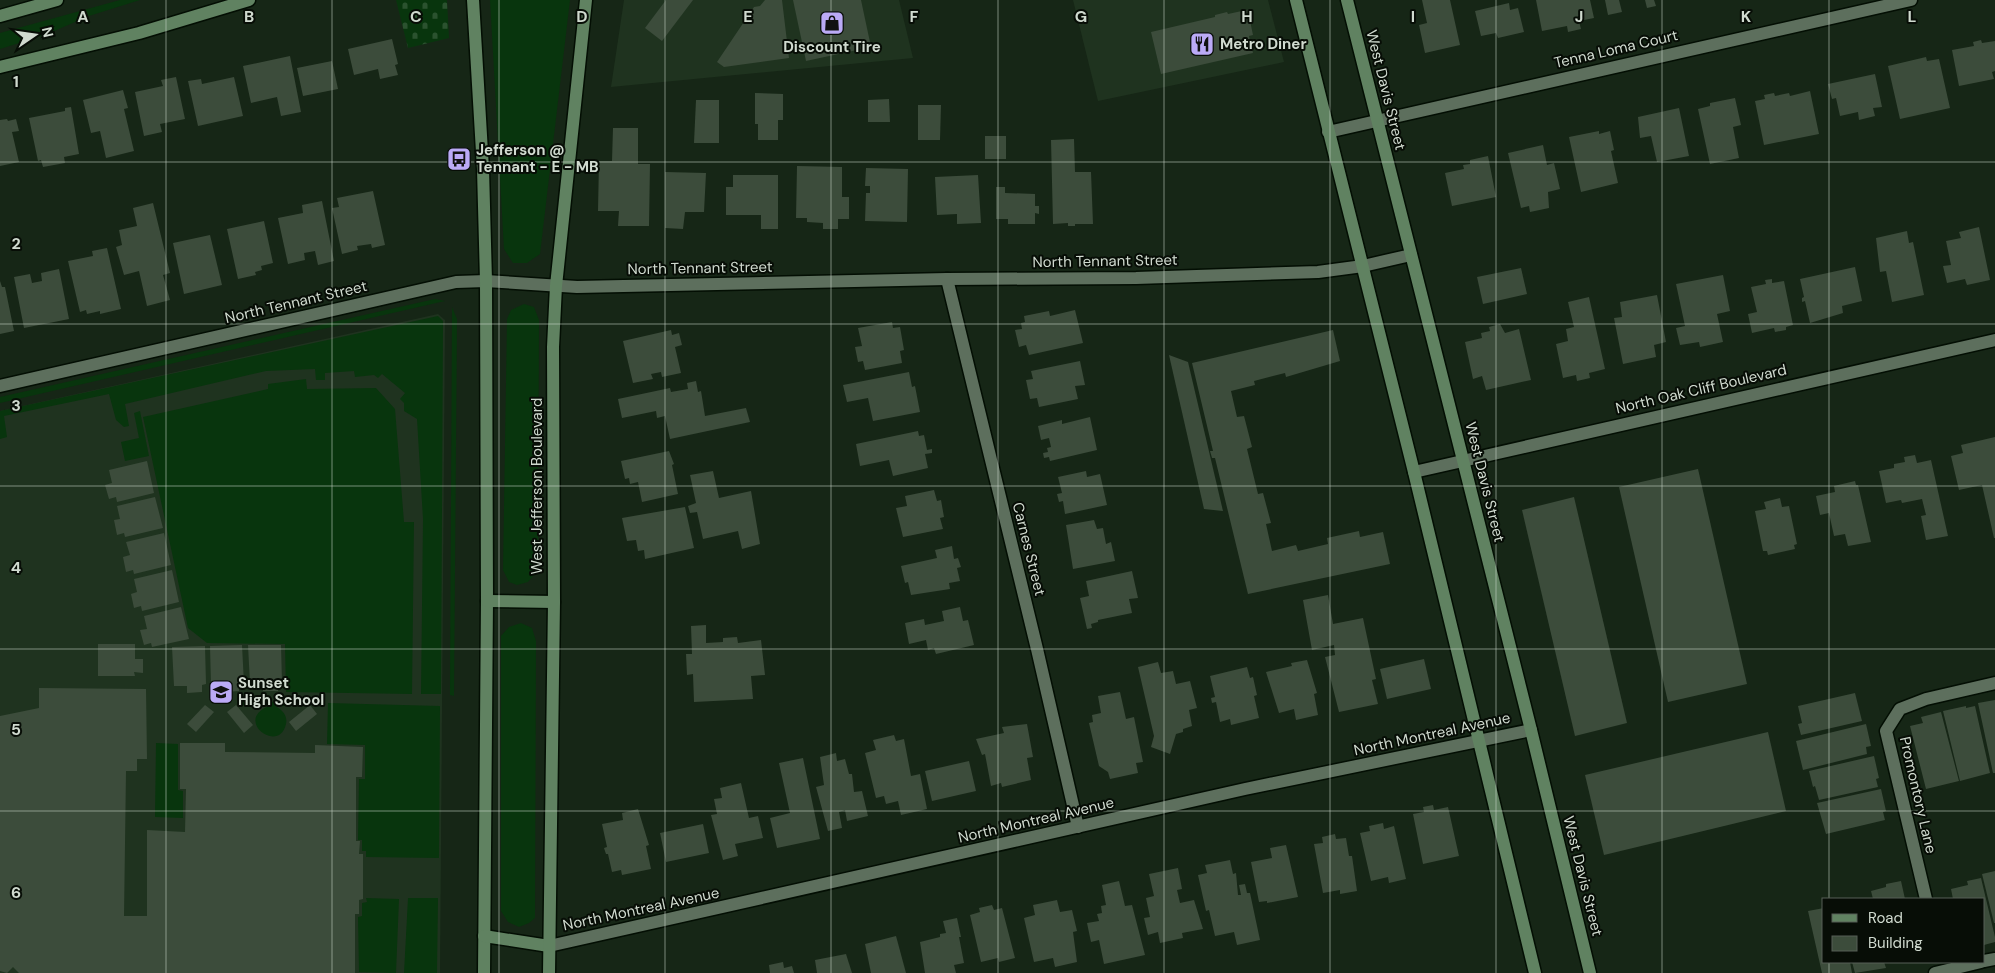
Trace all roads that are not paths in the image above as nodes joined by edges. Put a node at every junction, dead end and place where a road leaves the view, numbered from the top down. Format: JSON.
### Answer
{"nodes":[{"id":1,"x":58,"y":0,"type":"edge"},
{"id":2,"x":249,"y":0,"type":"edge"},
{"id":3,"x":473,"y":0,"type":"edge"},
{"id":4,"x":586,"y":0,"type":"edge"},
{"id":5,"x":1296,"y":0,"type":"edge"},
{"id":6,"x":1347,"y":0,"type":"edge"},
{"id":7,"x":1911,"y":0,"type":"edge"},
{"id":8,"x":0,"y":16,"type":"edge"},
{"id":9,"x":0,"y":67,"type":"edge"},
{"id":10,"x":1376,"y":120,"type":"junction"},
{"id":11,"x":1328,"y":132,"type":"junction"},
{"id":12,"x":1411,"y":255,"type":"junction"},
{"id":13,"x":1363,"y":266,"type":"junction"},
{"id":14,"x":947,"y":279,"type":"junction"},
{"id":15,"x":486,"y":281,"type":"junction"},
{"id":16,"x":556,"y":286,"type":"junction"},
{"id":17,"x":1995,"y":340,"type":"edge"},
{"id":18,"x":0,"y":386,"type":"edge"},
{"id":19,"x":1463,"y":460,"type":"junction"},
{"id":20,"x":1414,"y":472,"type":"junction"},
{"id":21,"x":487,"y":601,"type":"junction"},
{"id":22,"x":554,"y":602,"type":"junction"},
{"id":23,"x":1995,"y":683,"type":"edge"},
{"id":24,"x":1531,"y":730,"type":"junction"},
{"id":25,"x":1478,"y":742,"type":"junction"},
{"id":26,"x":1078,"y":827,"type":"junction"},
{"id":27,"x":1926,"y":898,"type":"edge"},
{"id":28,"x":484,"y":936,"type":"junction"},
{"id":29,"x":549,"y":946,"type":"junction"},
{"id":30,"x":1977,"y":963,"type":"edge"},
{"id":31,"x":1940,"y":969,"type":"edge"},
{"id":32,"x":484,"y":973,"type":"edge"},
{"id":33,"x":549,"y":973,"type":"edge"},
{"id":34,"x":1535,"y":973,"type":"edge"},
{"id":35,"x":1590,"y":973,"type":"edge"}],
"edges":[{"from":1,"to":8,"type":"main road"},
{"from":2,"to":9,"type":"main road"},
{"from":3,"to":15,"type":"main road"},
{"from":4,"to":16,"type":"main road","name":"West Jefferson Boulevard"},
{"from":5,"to":11,"type":"main road"},
{"from":6,"to":10,"type":"main road","name":"West Davis Street"},
{"from":7,"to":10,"type":"street","name":"Tenna Loma Court"},
{"from":10,"to":11,"type":"street","name":"Tenna Loma Court"},
{"from":10,"to":12,"type":"main road","name":"West Davis Street"},
{"from":11,"to":13,"type":"main road"},
{"from":12,"to":13,"type":"street","name":"North Tennant Street"},
{"from":12,"to":19,"type":"main road","name":"West Davis Street"},
{"from":13,"to":14,"type":"street","name":"North Tennant Street"},
{"from":13,"to":20,"type":"main road"},
{"from":14,"to":16,"type":"street","name":"North Tennant Street"},
{"from":14,"to":26,"type":"street","name":"Carnes Street"},
{"from":15,"to":16,"type":"street","name":"North Tennant Street"},
{"from":15,"to":18,"type":"street","name":"North Tennant Street"},
{"from":15,"to":21,"type":"main road"},
{"from":16,"to":22,"type":"main road","name":"West Jefferson Boulevard"},
{"from":17,"to":19,"type":"street","name":"North Oak Cliff Boulevard"},
{"from":19,"to":20,"type":"street","name":"North Oak Cliff Boulevard"},
{"from":19,"to":24,"type":"main road","name":"West Davis Street"},
{"from":20,"to":25,"type":"main road"},
{"from":21,"to":22,"type":"main road"},
{"from":21,"to":28,"type":"main road"},
{"from":22,"to":29,"type":"main road","name":"West Jefferson Boulevard"},
{"from":23,"to":27,"type":"street","name":"Promontory Lane"},
{"from":24,"to":25,"type":"street","name":"North Montreal Avenue"},
{"from":24,"to":35,"type":"main road","name":"West Davis Street"},
{"from":25,"to":26,"type":"street","name":"North Montreal Avenue"},
{"from":25,"to":34,"type":"main road"},
{"from":26,"to":29,"type":"street","name":"North Montreal Avenue"},
{"from":28,"to":29,"type":"main road"},
{"from":28,"to":32,"type":"main road"},
{"from":29,"to":33,"type":"main road","name":"West Jefferson Boulevard"},
{"from":30,"to":31,"type":"street"}]}
